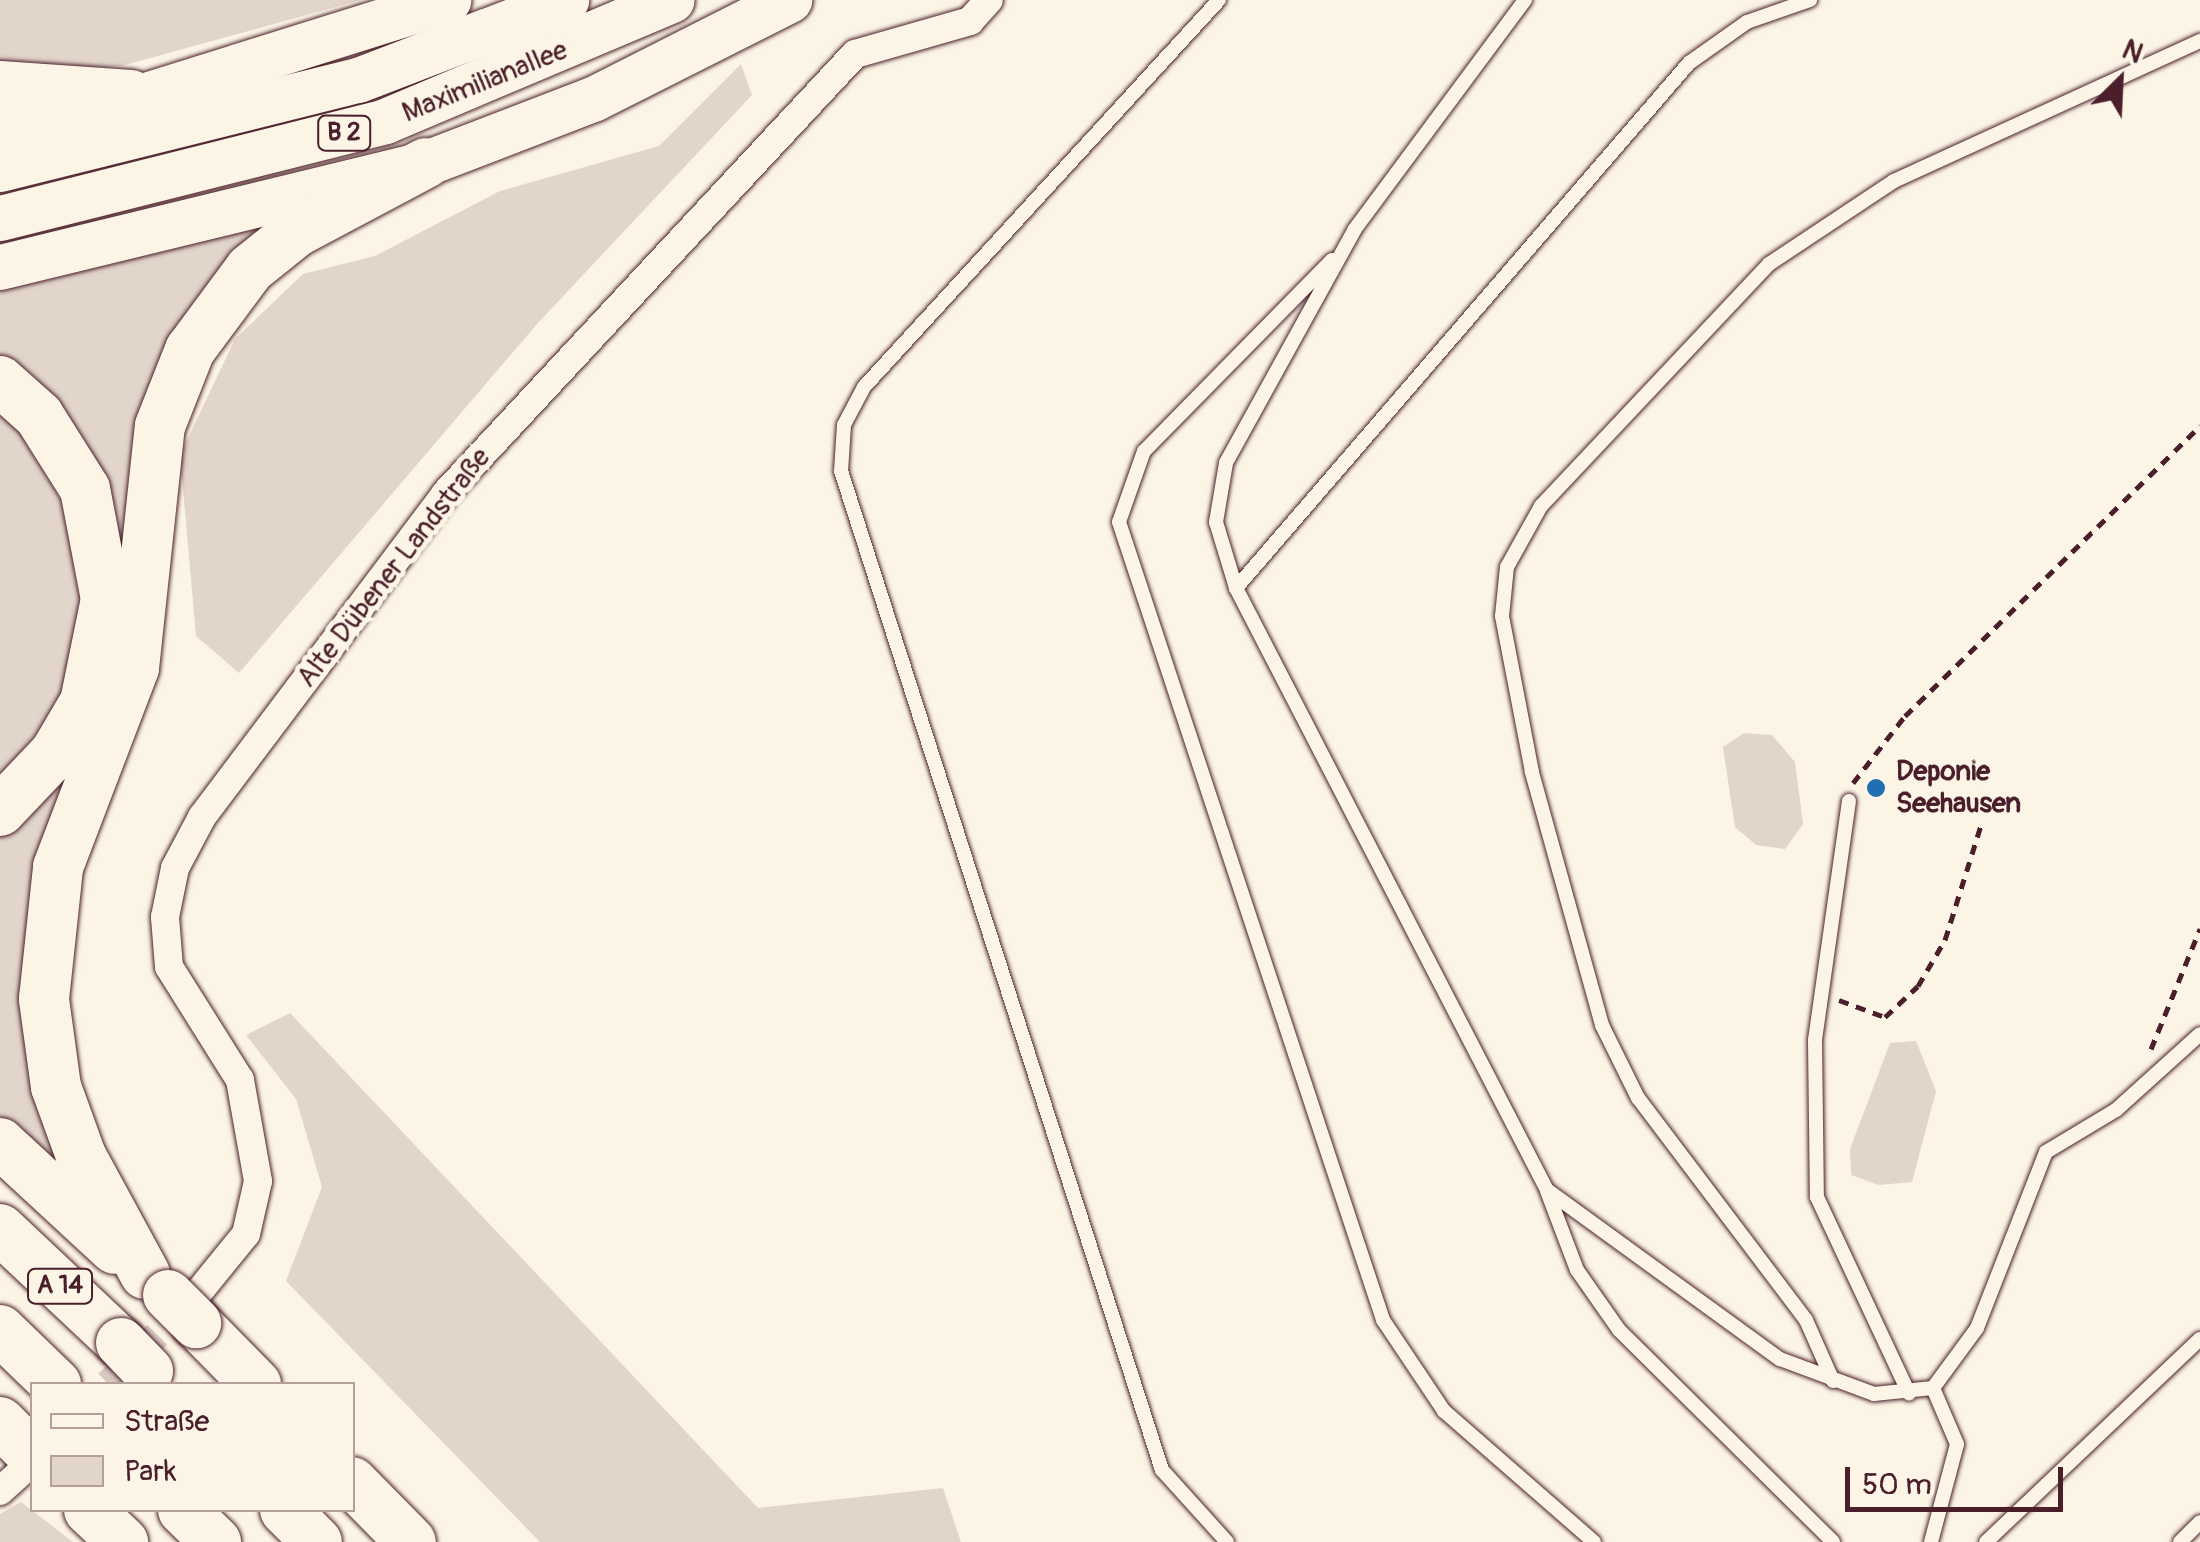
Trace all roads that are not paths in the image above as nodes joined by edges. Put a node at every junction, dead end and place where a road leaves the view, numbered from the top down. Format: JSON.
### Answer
{"nodes":[{"id":1,"x":448,"y":0,"type":"edge"},
{"id":2,"x":566,"y":0,"type":"edge"},
{"id":3,"x":672,"y":0,"type":"edge"},
{"id":4,"x":789,"y":0,"type":"edge"},
{"id":5,"x":989,"y":0,"type":"edge"},
{"id":6,"x":1219,"y":0,"type":"edge"},
{"id":7,"x":1525,"y":0,"type":"edge"},
{"id":8,"x":1810,"y":0,"type":"edge"},
{"id":9,"x":2200,"y":41,"type":"edge"},
{"id":10,"x":0,"y":86,"type":"edge"},
{"id":11,"x":130,"y":95,"type":"junction"},
{"id":12,"x":0,"y":129,"type":"edge"},
{"id":13,"x":426,"y":163,"type":"junction"},
{"id":14,"x":0,"y":169,"type":"edge"},
{"id":15,"x":0,"y":218,"type":"edge"},
{"id":16,"x":1345,"y":246,"type":"junction"},
{"id":17,"x":0,"y":267,"type":"edge"},
{"id":18,"x":0,"y":380,"type":"edge"},
{"id":19,"x":1236,"y":588,"type":"junction"},
{"id":20,"x":1848,"y":801,"type":"road end"},
{"id":21,"x":0,"y":811,"type":"edge"},
{"id":22,"x":2200,"y":1034,"type":"edge"},
{"id":23,"x":0,"y":1143,"type":"edge"},
{"id":24,"x":1547,"y":1190,"type":"junction"},
{"id":25,"x":0,"y":1228,"type":"edge"},
{"id":26,"x":176,"y":1296,"type":"junction"},
{"id":27,"x":0,"y":1330,"type":"edge"},
{"id":28,"x":2200,"y":1339,"type":"edge"},
{"id":29,"x":144,"y":1366,"type":"edge"},
{"id":30,"x":1833,"y":1381,"type":"junction"},
{"id":31,"x":54,"y":1382,"type":"edge"},
{"id":32,"x":254,"y":1382,"type":"edge"},
{"id":33,"x":1933,"y":1388,"type":"junction"},
{"id":34,"x":1909,"y":1393,"type":"junction"},
{"id":35,"x":355,"y":1485,"type":"edge"},
{"id":36,"x":91,"y":1512,"type":"edge"},
{"id":37,"x":185,"y":1512,"type":"edge"},
{"id":38,"x":287,"y":1512,"type":"edge"},
{"id":39,"x":2200,"y":1522,"type":"edge"},
{"id":40,"x":123,"y":1542,"type":"edge"},
{"id":41,"x":216,"y":1542,"type":"edge"},
{"id":42,"x":317,"y":1542,"type":"edge"},
{"id":43,"x":411,"y":1542,"type":"edge"},
{"id":44,"x":1227,"y":1542,"type":"edge"},
{"id":45,"x":1594,"y":1542,"type":"edge"},
{"id":46,"x":1833,"y":1542,"type":"edge"},
{"id":47,"x":1930,"y":1542,"type":"edge"},
{"id":48,"x":1986,"y":1542,"type":"edge"},
{"id":49,"x":2180,"y":1542,"type":"edge"}],
"edges":[{"from":1,"to":11,"type":"highway"},
{"from":2,"to":14,"type":"highway","name":"Maximilianallee","number":"B 2"},
{"from":3,"to":15,"type":"highway","name":"Maximilianallee","number":"B 2"},
{"from":4,"to":13,"type":"highway"},
{"from":5,"to":26,"type":"street","name":"Alte Dübener Landstraße"},
{"from":6,"to":44,"type":"lane"},
{"from":7,"to":16,"type":"lane"},
{"from":8,"to":19,"type":"lane"},
{"from":9,"to":30,"type":"lane"},
{"from":10,"to":11,"type":"highway"},
{"from":11,"to":12,"type":"highway"},
{"from":13,"to":17,"type":"highway"},
{"from":13,"to":26,"type":"highway"},
{"from":16,"to":19,"type":"lane"},
{"from":16,"to":45,"type":"lane"},
{"from":18,"to":21,"type":"highway"},
{"from":19,"to":24,"type":"lane"},
{"from":20,"to":34,"type":"lane"},
{"from":22,"to":33,"type":"lane"},
{"from":23,"to":26,"type":"highway"},
{"from":24,"to":30,"type":"lane"},
{"from":24,"to":46,"type":"lane"},
{"from":25,"to":29,"type":"highway","number":"A 14"},
{"from":26,"to":32,"type":"highway"},
{"from":27,"to":31,"type":"highway","number":"A 14"},
{"from":28,"to":48,"type":"lane"},
{"from":30,"to":34,"type":"lane"},
{"from":33,"to":34,"type":"lane"},
{"from":33,"to":47,"type":"lane"},
{"from":35,"to":43,"type":"highway"},
{"from":36,"to":40,"type":"highway"},
{"from":37,"to":41,"type":"highway"},
{"from":38,"to":42,"type":"highway"},
{"from":39,"to":49,"type":"lane"}]}
